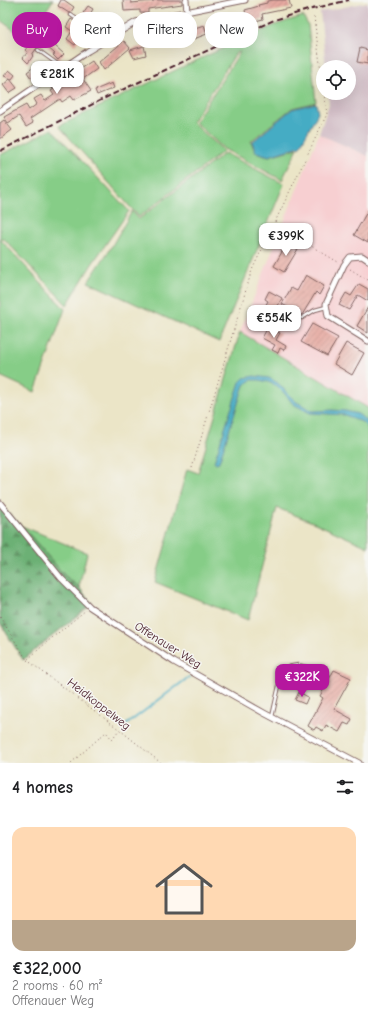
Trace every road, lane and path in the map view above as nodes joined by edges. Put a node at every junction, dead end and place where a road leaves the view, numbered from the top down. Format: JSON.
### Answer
{"nodes":[{"id":1,"x":186,"y":0,"type":"edge"},
{"id":2,"x":245,"y":0,"type":"edge"},
{"id":3,"x":187,"y":12,"type":"joint"},
{"id":4,"x":314,"y":17,"type":"dead end"},
{"id":5,"x":94,"y":48,"type":"edge"},
{"id":6,"x":38,"y":50,"type":"dead end"},
{"id":7,"x":320,"y":60,"type":"edge"},
{"id":8,"x":64,"y":68,"type":"junction"},
{"id":9,"x":325,"y":100,"type":"edge"},
{"id":10,"x":0,"y":112,"type":"edge"},
{"id":11,"x":274,"y":224,"type":"junction"},
{"id":12,"x":368,"y":260,"type":"edge"},
{"id":13,"x":344,"y":265,"type":"junction"},
{"id":14,"x":368,"y":280,"type":"edge"},
{"id":15,"x":326,"y":307,"type":"junction"},
{"id":16,"x":284,"y":311,"type":"dead end"},
{"id":17,"x":368,"y":341,"type":"edge"},
{"id":18,"x":192,"y":468,"type":"dead end"},
{"id":19,"x":0,"y":503,"type":"edge"},
{"id":20,"x":90,"y":607,"type":"junction"},
{"id":21,"x":0,"y":617,"type":"edge"},
{"id":22,"x":27,"y":660,"type":"junction"},
{"id":23,"x":323,"y":678,"type":"dead end"},
{"id":24,"x":272,"y":717,"type":"junction"},
{"id":25,"x":120,"y":730,"type":"junction"},
{"id":26,"x":71,"y":763,"type":"edge"},
{"id":27,"x":161,"y":763,"type":"edge"},
{"id":28,"x":359,"y":763,"type":"edge"}],
"edges":[{"from":1,"to":3,"type":"street"},
{"from":2,"to":3,"type":"street"},
{"from":4,"to":7,"type":"path"},
{"from":5,"to":8,"type":"street"},
{"from":6,"to":8,"type":"lane"},
{"from":8,"to":10,"type":"street"},
{"from":9,"to":11,"type":"path"},
{"from":11,"to":13,"type":"path"},
{"from":11,"to":18,"type":"path"},
{"from":12,"to":13,"type":"street"},
{"from":13,"to":14,"type":"path"},
{"from":13,"to":15,"type":"street"},
{"from":15,"to":16,"type":"lane"},
{"from":15,"to":17,"type":"street"},
{"from":19,"to":20,"type":"street","name":"Offenauer Weg"},
{"from":20,"to":22,"type":"path"},
{"from":20,"to":24,"type":"street","name":"Offenauer Weg"},
{"from":21,"to":22,"type":"path","name":"Heidkoppelweg"},
{"from":22,"to":25,"type":"path","name":"Heidkoppelweg"},
{"from":23,"to":24,"type":"lane"},
{"from":24,"to":28,"type":"street","name":"Offenauer Weg"},
{"from":25,"to":26,"type":"path"},
{"from":25,"to":27,"type":"path","name":"Heidkoppelweg"}]}
